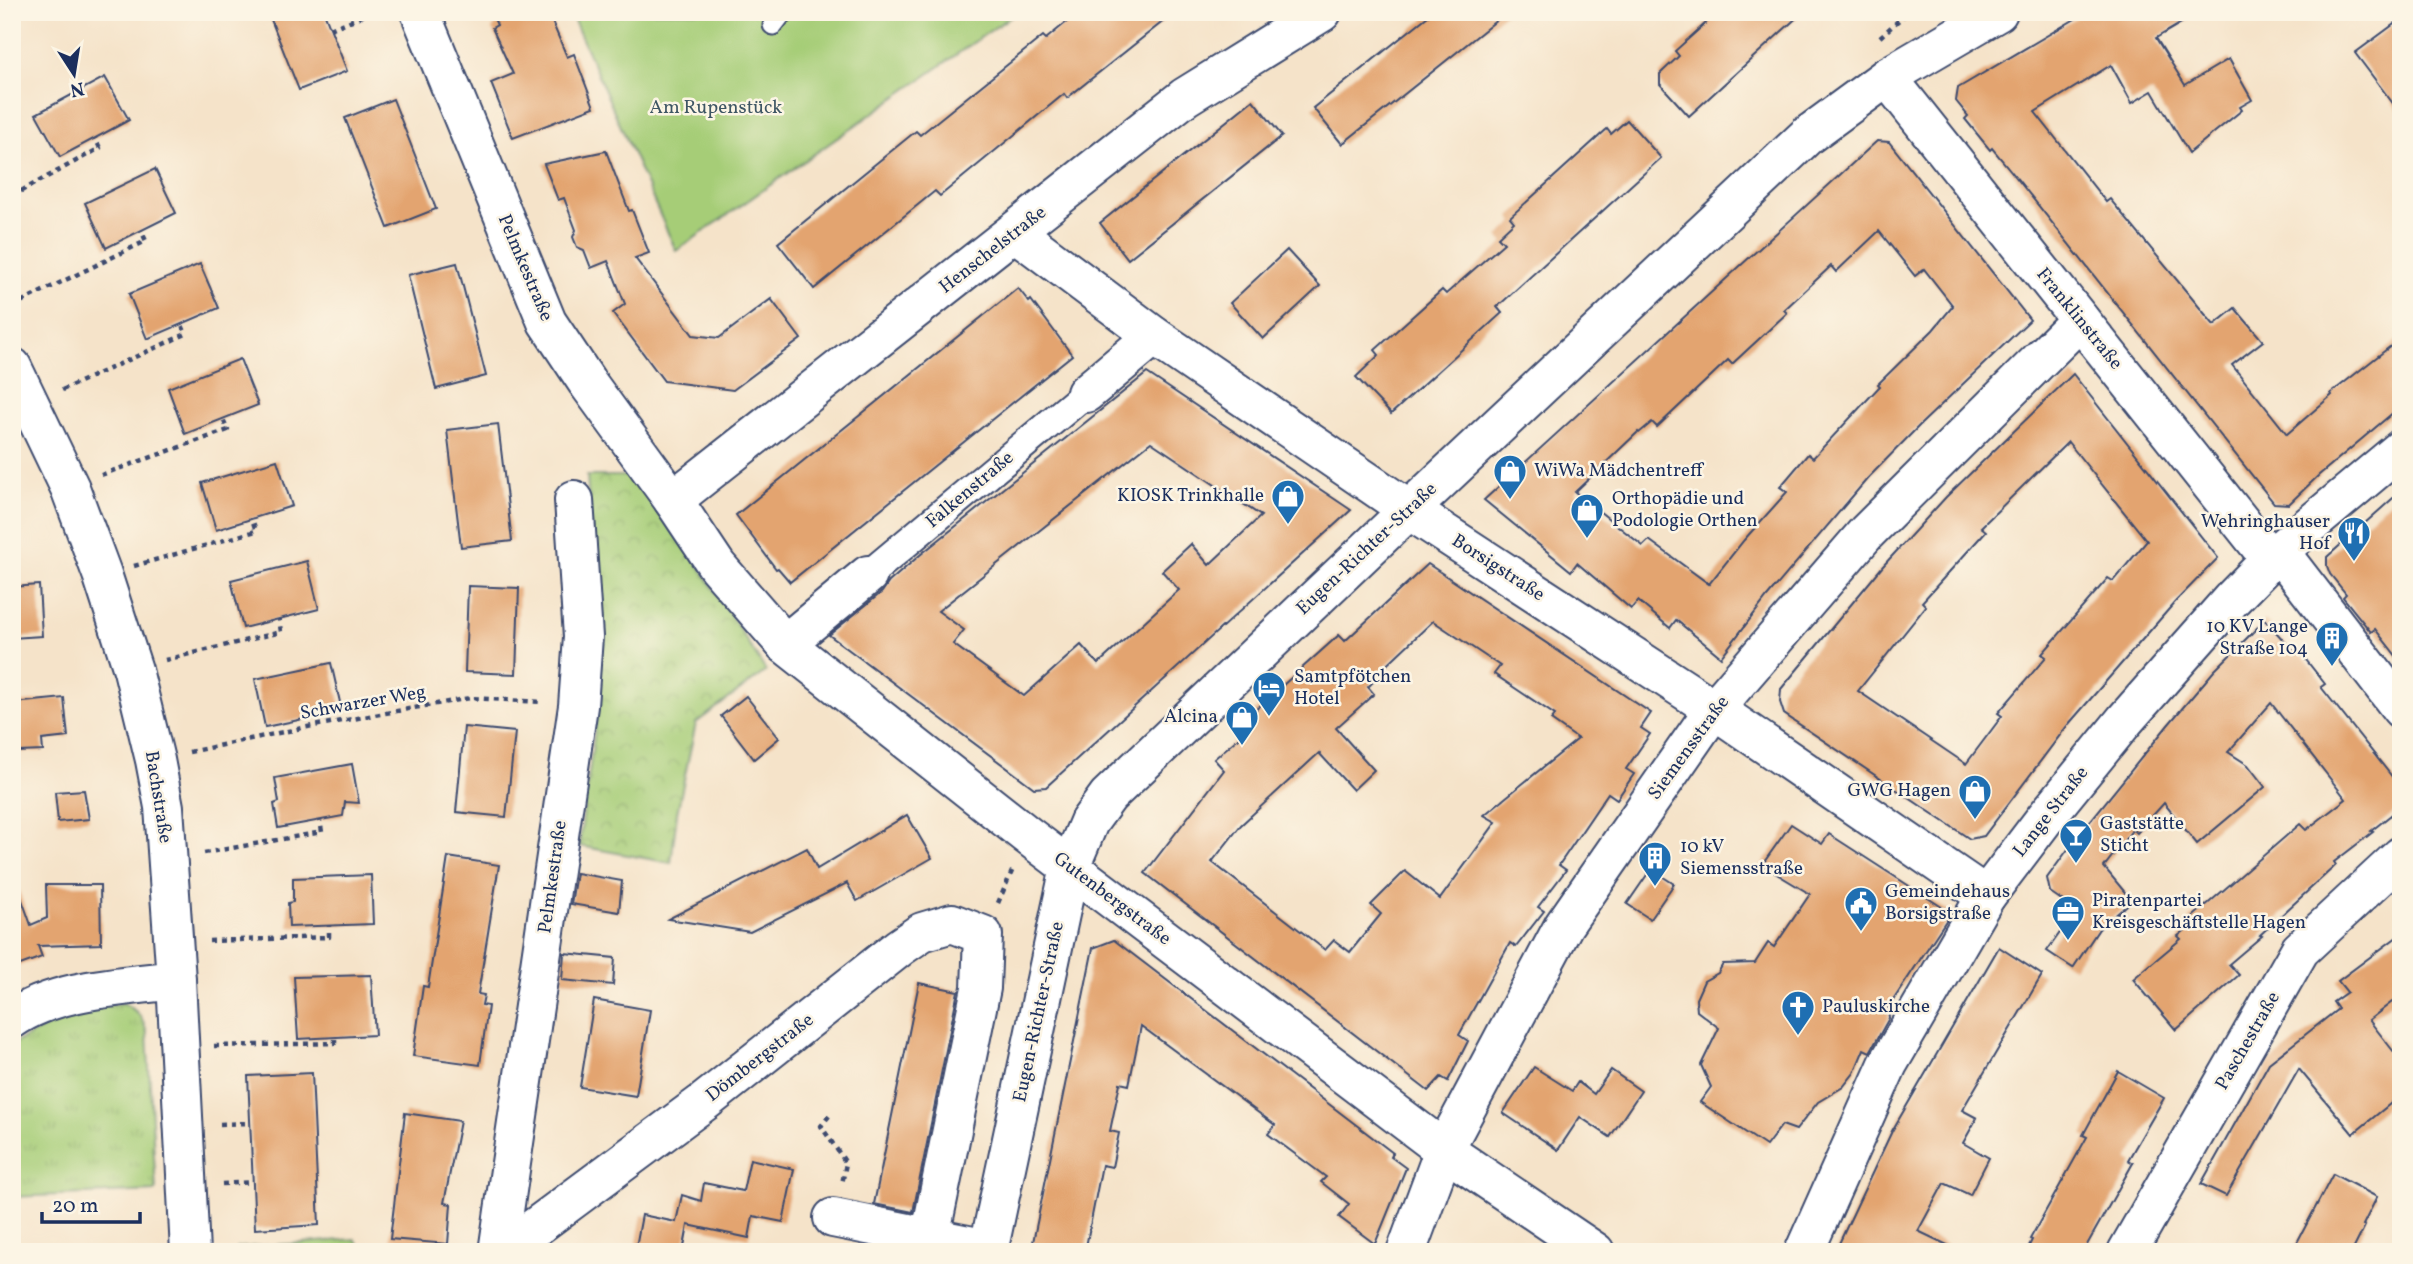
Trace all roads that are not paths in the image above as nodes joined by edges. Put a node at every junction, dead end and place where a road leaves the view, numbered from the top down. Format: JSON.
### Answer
{"nodes":[{"id":1,"x":420,"y":12,"type":"edge"},
{"id":2,"x":1322,"y":12,"type":"edge"},
{"id":3,"x":1998,"y":12,"type":"edge"},
{"id":4,"x":1887,"y":78,"type":"junction"},
{"id":5,"x":1015,"y":232,"type":"junction"},
{"id":6,"x":2080,"y":320,"type":"junction"},
{"id":7,"x":1154,"y":336,"type":"junction"},
{"id":8,"x":12,"y":367,"type":"edge"},
{"id":9,"x":1086,"y":393,"type":"joint"},
{"id":10,"x":2401,"y":449,"type":"edge"},
{"id":11,"x":573,"y":500,"type":"dead end"},
{"id":12,"x":673,"y":500,"type":"junction"},
{"id":13,"x":1409,"y":510,"type":"junction"},
{"id":14,"x":2275,"y":555,"type":"junction"},
{"id":15,"x":868,"y":575,"type":"joint"},
{"id":16,"x":785,"y":644,"type":"junction"},
{"id":17,"x":1714,"y":709,"type":"junction"},
{"id":18,"x":2401,"y":709,"type":"edge"},
{"id":19,"x":2401,"y":856,"type":"edge"},
{"id":20,"x":1070,"y":867,"type":"junction"},
{"id":21,"x":1986,"y":896,"type":"junction"},
{"id":22,"x":176,"y":979,"type":"junction"},
{"id":23,"x":12,"y":1019,"type":"edge"},
{"id":24,"x":1444,"y":1150,"type":"junction"},
{"id":25,"x":834,"y":1218,"type":"dead end"},
{"id":26,"x":929,"y":1244,"type":"edge"},
{"id":27,"x":988,"y":1251,"type":"edge"},
{"id":28,"x":190,"y":1252,"type":"edge"},
{"id":29,"x":500,"y":1252,"type":"edge"},
{"id":30,"x":1406,"y":1252,"type":"edge"},
{"id":31,"x":1595,"y":1252,"type":"edge"},
{"id":32,"x":1804,"y":1252,"type":"edge"},
{"id":33,"x":2127,"y":1252,"type":"edge"}],
"edges":[{"from":1,"to":12,"type":"street","name":"Pelmkestraße"},
{"from":2,"to":5,"type":"street","name":"Henschelstraße"},
{"from":3,"to":4,"type":"street","name":"Eugen-Richter-Straße"},
{"from":4,"to":6,"type":"street","name":"Franklinstraße"},
{"from":4,"to":13,"type":"street","name":"Eugen-Richter-Straße"},
{"from":5,"to":7,"type":"street","name":"Borsigstraße"},
{"from":5,"to":12,"type":"street","name":"Henschelstraße"},
{"from":6,"to":14,"type":"street","name":"Franklinstraße"},
{"from":6,"to":17,"type":"street","name":"Siemensstraße"},
{"from":7,"to":9,"type":"street","name":"Falkenstraße"},
{"from":7,"to":13,"type":"street","name":"Borsigstraße"},
{"from":8,"to":22,"type":"street","name":"Bachstraße"},
{"from":9,"to":15,"type":"street","name":"Falkenstraße"},
{"from":10,"to":14,"type":"street","name":"Lange Straße"},
{"from":11,"to":29,"type":"street","name":"Pelmkestraße"},
{"from":12,"to":16,"type":"street","name":"Gutenbergstraße"},
{"from":13,"to":17,"type":"street","name":"Borsigstraße"},
{"from":13,"to":20,"type":"street","name":"Eugen-Richter-Straße"},
{"from":14,"to":18,"type":"street","name":"Franklinstraße"},
{"from":14,"to":21,"type":"street","name":"Lange Straße"},
{"from":15,"to":16,"type":"street","name":"Falkenstraße"},
{"from":16,"to":20,"type":"street","name":"Gutenbergstraße"},
{"from":17,"to":21,"type":"street","name":"Borsigstraße"},
{"from":17,"to":24,"type":"street","name":"Siemensstraße"},
{"from":19,"to":33,"type":"street","name":"Paschestraße"},
{"from":20,"to":24,"type":"street","name":"Gutenbergstraße"},
{"from":20,"to":27,"type":"street","name":"Eugen-Richter-Straße"},
{"from":21,"to":32,"type":"street","name":"Lange Straße"},
{"from":22,"to":23,"type":"street"},
{"from":22,"to":28,"type":"street","name":"Bachstraße"},
{"from":24,"to":30,"type":"street","name":"Siemensstraße"},
{"from":24,"to":31,"type":"street","name":"Gutenbergstraße"},
{"from":25,"to":26,"type":"street","name":"Eugen-Richter-Straße"},
{"from":26,"to":27,"type":"street","name":"Eugen-Richter-Straße"},
{"from":26,"to":29,"type":"street","name":"Dömbergstraße"}]}
